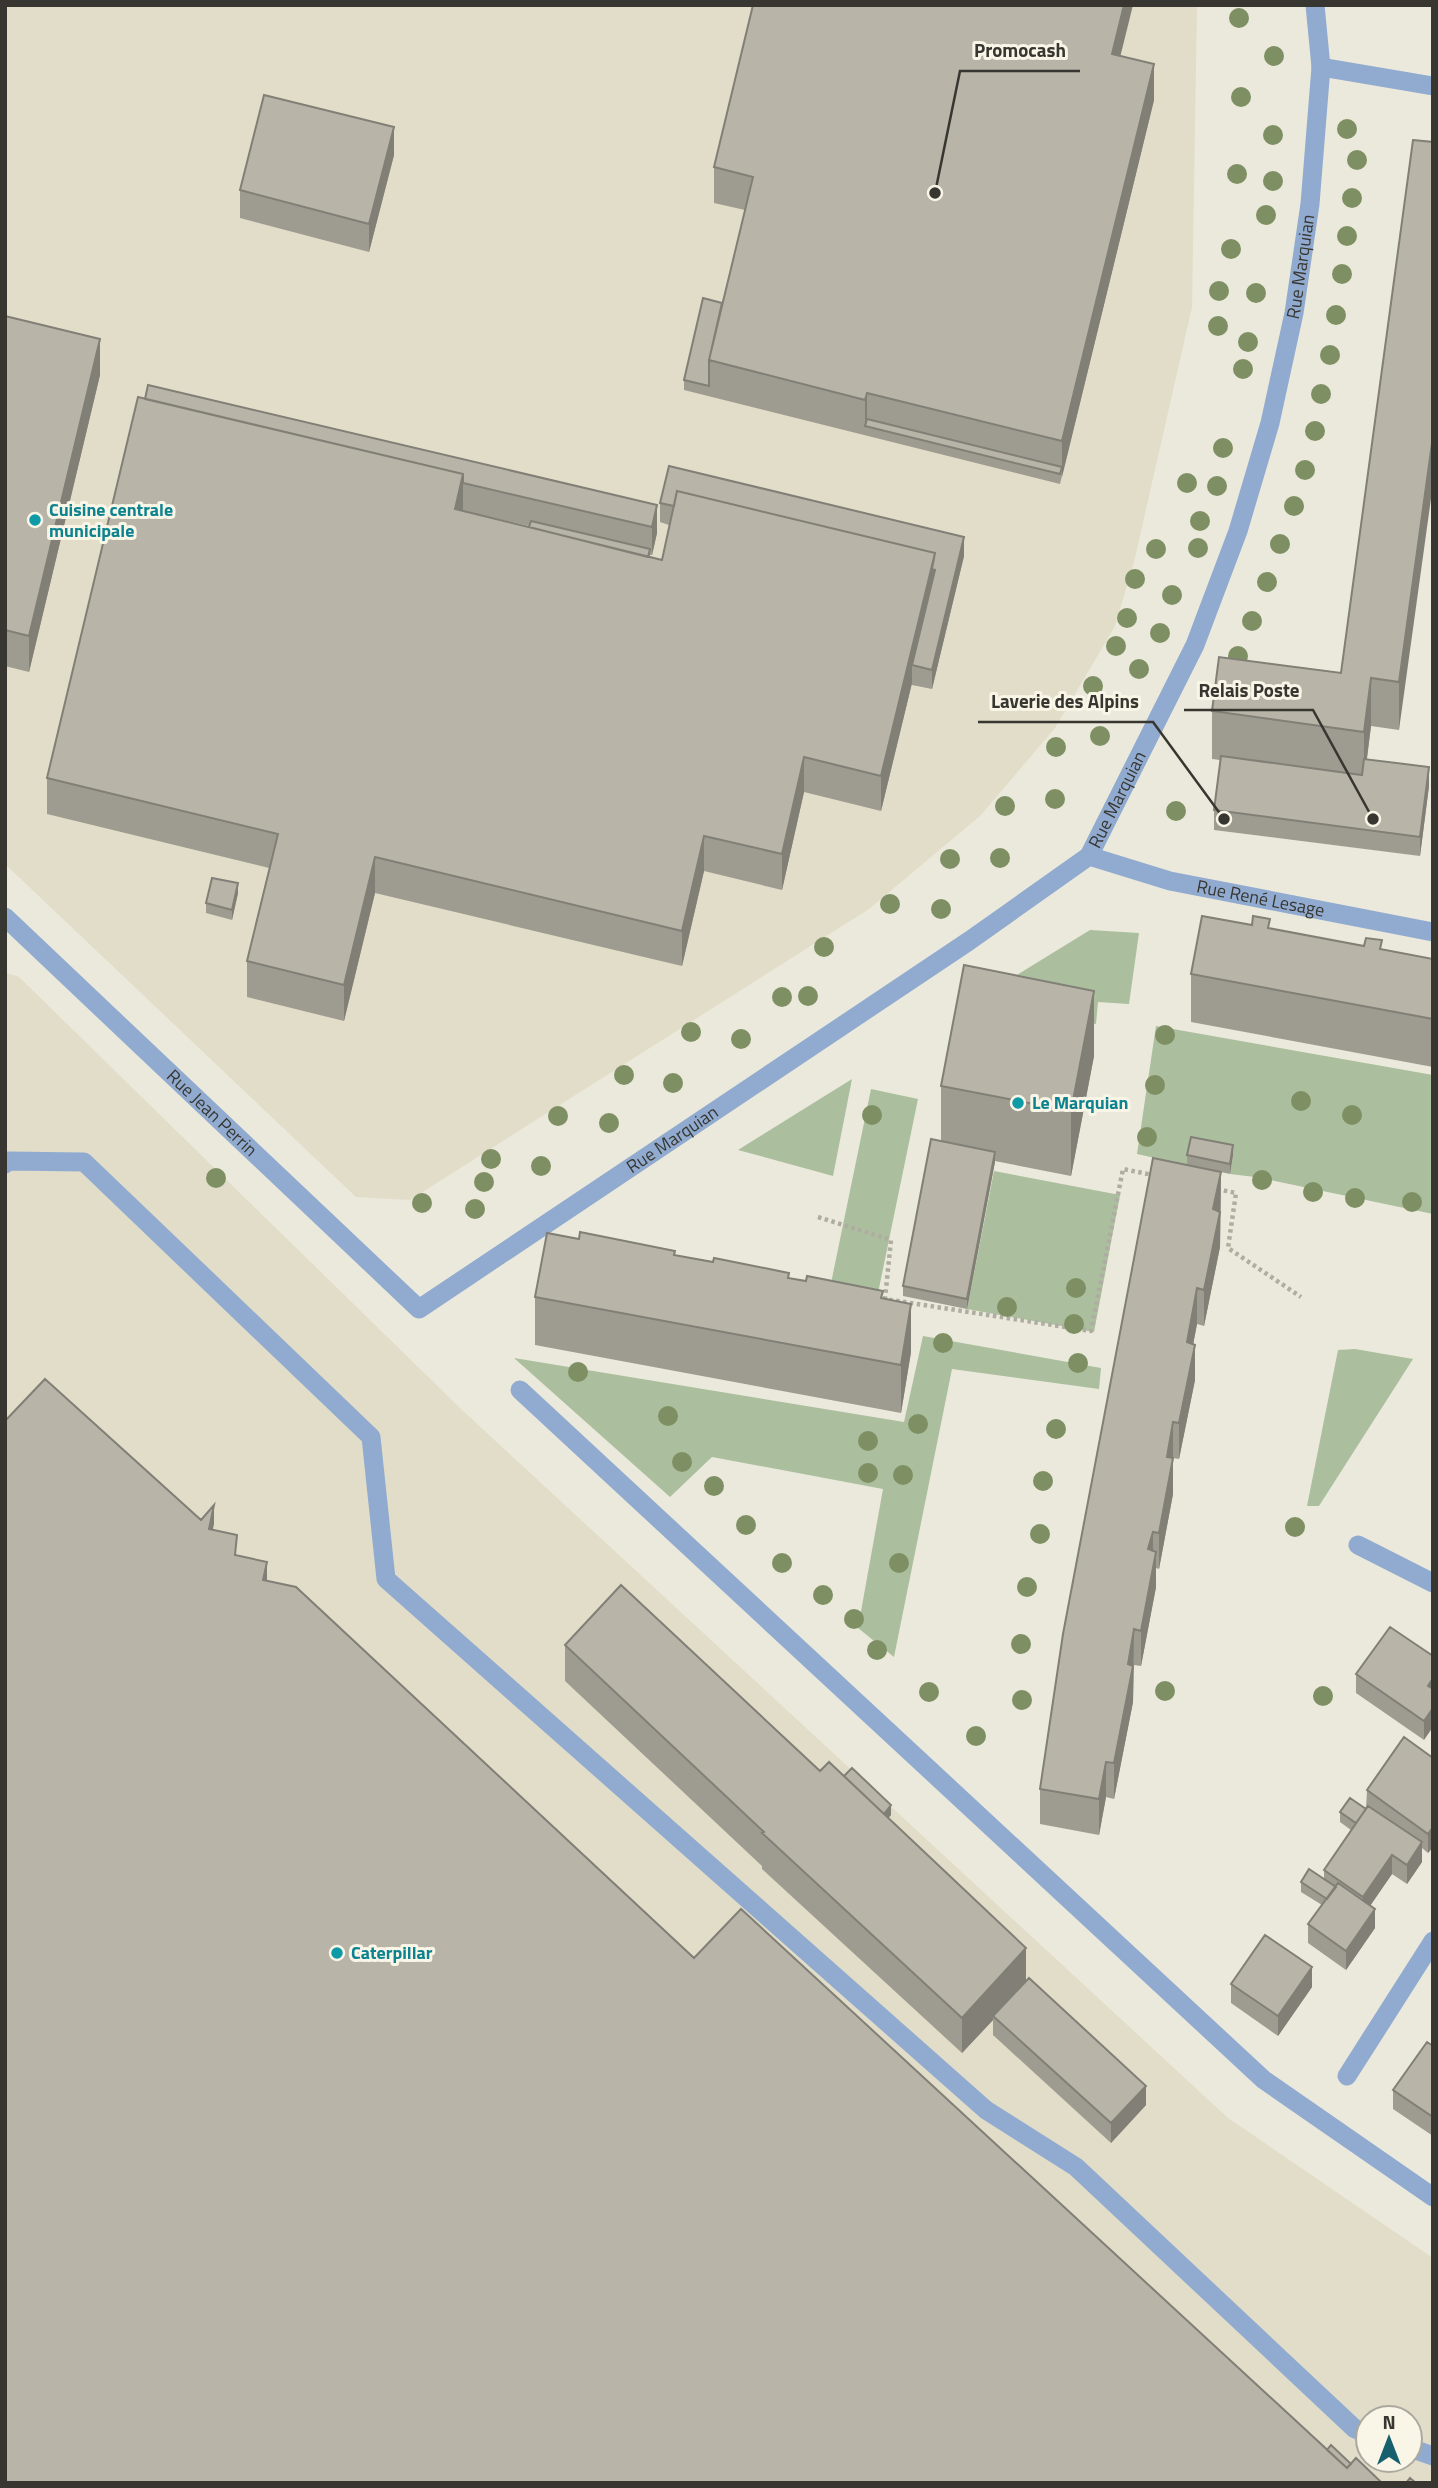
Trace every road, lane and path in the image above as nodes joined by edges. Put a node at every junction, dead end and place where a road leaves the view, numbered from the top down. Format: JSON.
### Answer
{"nodes":[{"id":1,"x":1315,"y":5,"type":"edge"},
{"id":2,"x":1321,"y":67,"type":"junction"},
{"id":3,"x":1433,"y":86,"type":"edge"},
{"id":4,"x":1089,"y":856,"type":"junction"},
{"id":5,"x":5,"y":916,"type":"edge"},
{"id":6,"x":1433,"y":932,"type":"edge"},
{"id":7,"x":5,"y":1164,"type":"edge"},
{"id":8,"x":1161,"y":1177,"type":"edge"},
{"id":9,"x":1211,"y":1188,"type":"edge"},
{"id":10,"x":818,"y":1217,"type":"dead end"},
{"id":11,"x":1301,"y":1297,"type":"dead end"},
{"id":12,"x":419,"y":1310,"type":"joint"},
{"id":13,"x":520,"y":1390,"type":"dead end"},
{"id":14,"x":1359,"y":1545,"type":"dead end"},
{"id":15,"x":1433,"y":1583,"type":"edge"},
{"id":16,"x":1433,"y":1941,"type":"edge"},
{"id":17,"x":1347,"y":2076,"type":"dead end"},
{"id":18,"x":1433,"y":2197,"type":"edge"},
{"id":19,"x":1354,"y":2428,"type":"edge"}],
"edges":[{"from":1,"to":2,"type":"street","name":"Rue Marquian"},
{"from":2,"to":3,"type":"street"},
{"from":2,"to":4,"type":"street","name":"Rue Marquian"},
{"from":4,"to":6,"type":"street","name":"Rue René Lesage"},
{"from":4,"to":12,"type":"street","name":"Rue Marquian"},
{"from":5,"to":12,"type":"street","name":"Rue Jean Perrin"},
{"from":7,"to":19,"type":"street"},
{"from":8,"to":10,"type":"path"},
{"from":9,"to":11,"type":"path"},
{"from":13,"to":18,"type":"street"},
{"from":14,"to":15,"type":"street"},
{"from":16,"to":17,"type":"street"}]}
